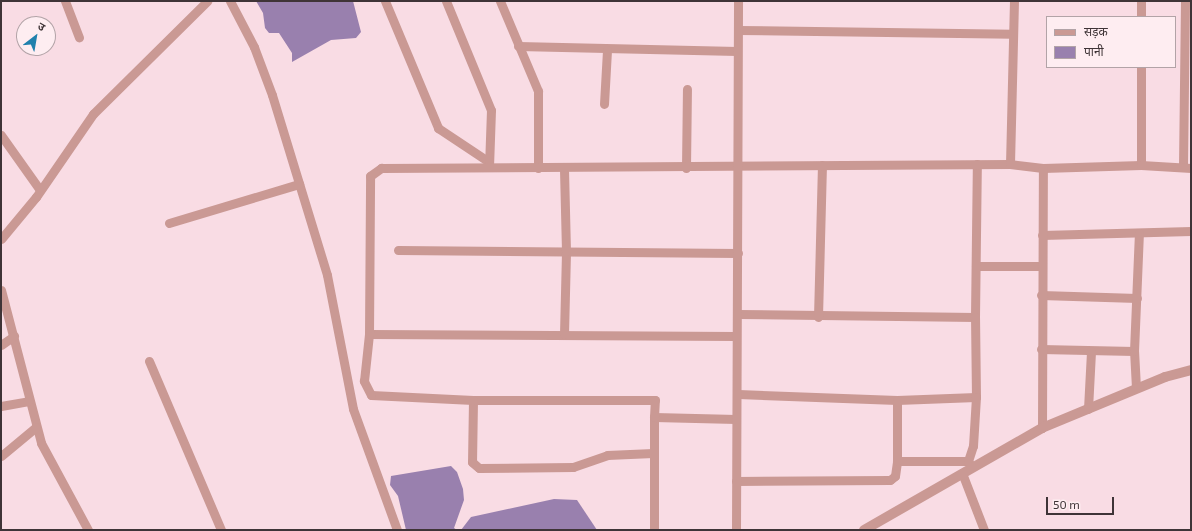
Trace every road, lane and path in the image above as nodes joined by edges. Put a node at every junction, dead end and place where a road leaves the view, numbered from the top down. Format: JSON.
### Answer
{"nodes":[{"id":1,"x":65,"y":1,"type":"edge"},
{"id":2,"x":207,"y":1,"type":"edge"},
{"id":3,"x":230,"y":1,"type":"edge"},
{"id":4,"x":385,"y":1,"type":"edge"},
{"id":5,"x":446,"y":1,"type":"edge"},
{"id":6,"x":500,"y":1,"type":"edge"},
{"id":7,"x":738,"y":1,"type":"edge"},
{"id":8,"x":1014,"y":1,"type":"edge"},
{"id":9,"x":1141,"y":1,"type":"edge"},
{"id":10,"x":1185,"y":1,"type":"edge"},
{"id":11,"x":1141,"y":16,"type":"edge"},
{"id":12,"x":738,"y":30,"type":"junction"},
{"id":13,"x":1012,"y":34,"type":"junction"},
{"id":14,"x":79,"y":37,"type":"dead end"},
{"id":15,"x":518,"y":46,"type":"junction"},
{"id":16,"x":607,"y":50,"type":"junction"},
{"id":17,"x":738,"y":51,"type":"junction"},
{"id":18,"x":1141,"y":68,"type":"edge"},
{"id":19,"x":687,"y":89,"type":"dead end"},
{"id":20,"x":604,"y":104,"type":"dead end"},
{"id":21,"x":1,"y":135,"type":"edge"},
{"id":22,"x":976,"y":164,"type":"junction"},
{"id":23,"x":1010,"y":164,"type":"junction"},
{"id":24,"x":489,"y":165,"type":"junction"},
{"id":25,"x":822,"y":165,"type":"junction"},
{"id":26,"x":1141,"y":165,"type":"junction"},
{"id":27,"x":737,"y":167,"type":"junction"},
{"id":28,"x":1187,"y":167,"type":"edge"},
{"id":29,"x":538,"y":168,"type":"junction"},
{"id":30,"x":564,"y":168,"type":"junction"},
{"id":31,"x":686,"y":168,"type":"junction"},
{"id":32,"x":1043,"y":168,"type":"junction"},
{"id":33,"x":299,"y":184,"type":"junction"},
{"id":34,"x":40,"y":190,"type":"junction"},
{"id":35,"x":169,"y":223,"type":"dead end"},
{"id":36,"x":1191,"y":231,"type":"edge"},
{"id":37,"x":1139,"y":233,"type":"junction"},
{"id":38,"x":1042,"y":235,"type":"junction"},
{"id":39,"x":1,"y":239,"type":"edge"},
{"id":40,"x":398,"y":250,"type":"dead end"},
{"id":41,"x":566,"y":251,"type":"junction"},
{"id":42,"x":738,"y":253,"type":"junction"},
{"id":43,"x":976,"y":266,"type":"junction"},
{"id":44,"x":1042,"y":266,"type":"junction"},
{"id":45,"x":1,"y":290,"type":"edge"},
{"id":46,"x":1041,"y":295,"type":"junction"},
{"id":47,"x":1137,"y":298,"type":"junction"},
{"id":48,"x":738,"y":314,"type":"junction"},
{"id":49,"x":818,"y":317,"type":"junction"},
{"id":50,"x":975,"y":317,"type":"junction"},
{"id":51,"x":369,"y":334,"type":"junction"},
{"id":52,"x":564,"y":334,"type":"junction"},
{"id":53,"x":14,"y":336,"type":"junction"},
{"id":54,"x":736,"y":336,"type":"junction"},
{"id":55,"x":1,"y":345,"type":"edge"},
{"id":56,"x":1041,"y":350,"type":"junction"},
{"id":57,"x":1091,"y":351,"type":"junction"},
{"id":58,"x":1134,"y":351,"type":"junction"},
{"id":59,"x":149,"y":361,"type":"dead end"},
{"id":60,"x":1191,"y":370,"type":"edge"},
{"id":61,"x":1136,"y":388,"type":"junction"},
{"id":62,"x":738,"y":394,"type":"junction"},
{"id":63,"x":976,"y":397,"type":"junction"},
{"id":64,"x":473,"y":400,"type":"junction"},
{"id":65,"x":897,"y":400,"type":"junction"},
{"id":66,"x":29,"y":401,"type":"junction"},
{"id":67,"x":1,"y":406,"type":"edge"},
{"id":68,"x":1088,"y":409,"type":"junction"},
{"id":69,"x":654,"y":417,"type":"junction"},
{"id":70,"x":736,"y":419,"type":"junction"},
{"id":71,"x":36,"y":427,"type":"junction"},
{"id":72,"x":1042,"y":428,"type":"junction"},
{"id":73,"x":653,"y":453,"type":"junction"},
{"id":74,"x":1,"y":456,"type":"edge"},
{"id":75,"x":897,"y":461,"type":"junction"},
{"id":76,"x":970,"y":464,"type":"junction"},
{"id":77,"x":962,"y":473,"type":"junction"},
{"id":78,"x":736,"y":481,"type":"junction"},
{"id":79,"x":88,"y":530,"type":"edge"},
{"id":80,"x":221,"y":530,"type":"edge"},
{"id":81,"x":397,"y":530,"type":"edge"},
{"id":82,"x":654,"y":530,"type":"edge"},
{"id":83,"x":736,"y":530,"type":"edge"},
{"id":84,"x":864,"y":530,"type":"edge"},
{"id":85,"x":984,"y":530,"type":"edge"}],
"edges":[{"from":1,"to":14,"type":"street"},
{"from":2,"to":34,"type":"street"},
{"from":3,"to":33,"type":"street"},
{"from":4,"to":24,"type":"street"},
{"from":5,"to":24,"type":"street"},
{"from":6,"to":15,"type":"street"},
{"from":7,"to":12,"type":"street"},
{"from":8,"to":13,"type":"street"},
{"from":9,"to":11,"type":"street"},
{"from":10,"to":28,"type":"street"},
{"from":12,"to":13,"type":"street"},
{"from":12,"to":17,"type":"street"},
{"from":13,"to":23,"type":"street"},
{"from":15,"to":16,"type":"street"},
{"from":15,"to":29,"type":"street"},
{"from":16,"to":17,"type":"street"},
{"from":16,"to":20,"type":"street"},
{"from":17,"to":27,"type":"street"},
{"from":18,"to":26,"type":"street"},
{"from":19,"to":31,"type":"street"},
{"from":21,"to":34,"type":"street"},
{"from":22,"to":23,"type":"street"},
{"from":22,"to":25,"type":"street"},
{"from":22,"to":43,"type":"street"},
{"from":23,"to":32,"type":"street"},
{"from":24,"to":29,"type":"street"},
{"from":24,"to":51,"type":"street"},
{"from":25,"to":27,"type":"street"},
{"from":25,"to":49,"type":"street"},
{"from":26,"to":28,"type":"street"},
{"from":26,"to":32,"type":"street"},
{"from":27,"to":31,"type":"street"},
{"from":27,"to":42,"type":"street"},
{"from":29,"to":30,"type":"street"},
{"from":30,"to":31,"type":"street"},
{"from":30,"to":41,"type":"street"},
{"from":32,"to":38,"type":"street"},
{"from":33,"to":35,"type":"street"},
{"from":33,"to":81,"type":"street"},
{"from":34,"to":39,"type":"street"},
{"from":36,"to":37,"type":"street"},
{"from":37,"to":38,"type":"street"},
{"from":37,"to":47,"type":"street"},
{"from":38,"to":44,"type":"street"},
{"from":40,"to":41,"type":"street"},
{"from":41,"to":42,"type":"street"},
{"from":41,"to":52,"type":"street"},
{"from":42,"to":48,"type":"street"},
{"from":43,"to":44,"type":"street"},
{"from":43,"to":50,"type":"street"},
{"from":44,"to":46,"type":"street"},
{"from":45,"to":53,"type":"street"},
{"from":46,"to":47,"type":"street"},
{"from":46,"to":56,"type":"street"},
{"from":47,"to":58,"type":"street"},
{"from":48,"to":49,"type":"street"},
{"from":48,"to":54,"type":"street"},
{"from":49,"to":50,"type":"street"},
{"from":50,"to":63,"type":"street"},
{"from":51,"to":52,"type":"street"},
{"from":51,"to":64,"type":"street"},
{"from":52,"to":54,"type":"street"},
{"from":53,"to":55,"type":"street"},
{"from":53,"to":66,"type":"street"},
{"from":54,"to":62,"type":"street"},
{"from":56,"to":57,"type":"street"},
{"from":56,"to":72,"type":"street"},
{"from":57,"to":58,"type":"street"},
{"from":57,"to":68,"type":"street"},
{"from":58,"to":61,"type":"street"},
{"from":59,"to":80,"type":"street"},
{"from":60,"to":61,"type":"street"},
{"from":61,"to":68,"type":"street"},
{"from":62,"to":65,"type":"street"},
{"from":62,"to":70,"type":"street"},
{"from":63,"to":65,"type":"street"},
{"from":63,"to":76,"type":"street"},
{"from":64,"to":69,"type":"street"},
{"from":64,"to":73,"type":"street"},
{"from":65,"to":75,"type":"street"},
{"from":66,"to":67,"type":"street"},
{"from":66,"to":71,"type":"street"},
{"from":68,"to":72,"type":"street"},
{"from":69,"to":70,"type":"street"},
{"from":69,"to":73,"type":"street"},
{"from":70,"to":78,"type":"street"},
{"from":71,"to":74,"type":"street"},
{"from":71,"to":79,"type":"street"},
{"from":72,"to":76,"type":"street"},
{"from":73,"to":82,"type":"street"},
{"from":75,"to":76,"type":"street"},
{"from":75,"to":78,"type":"street"},
{"from":76,"to":77,"type":"street"},
{"from":77,"to":84,"type":"street"},
{"from":77,"to":85,"type":"street"},
{"from":78,"to":83,"type":"street"}]}
